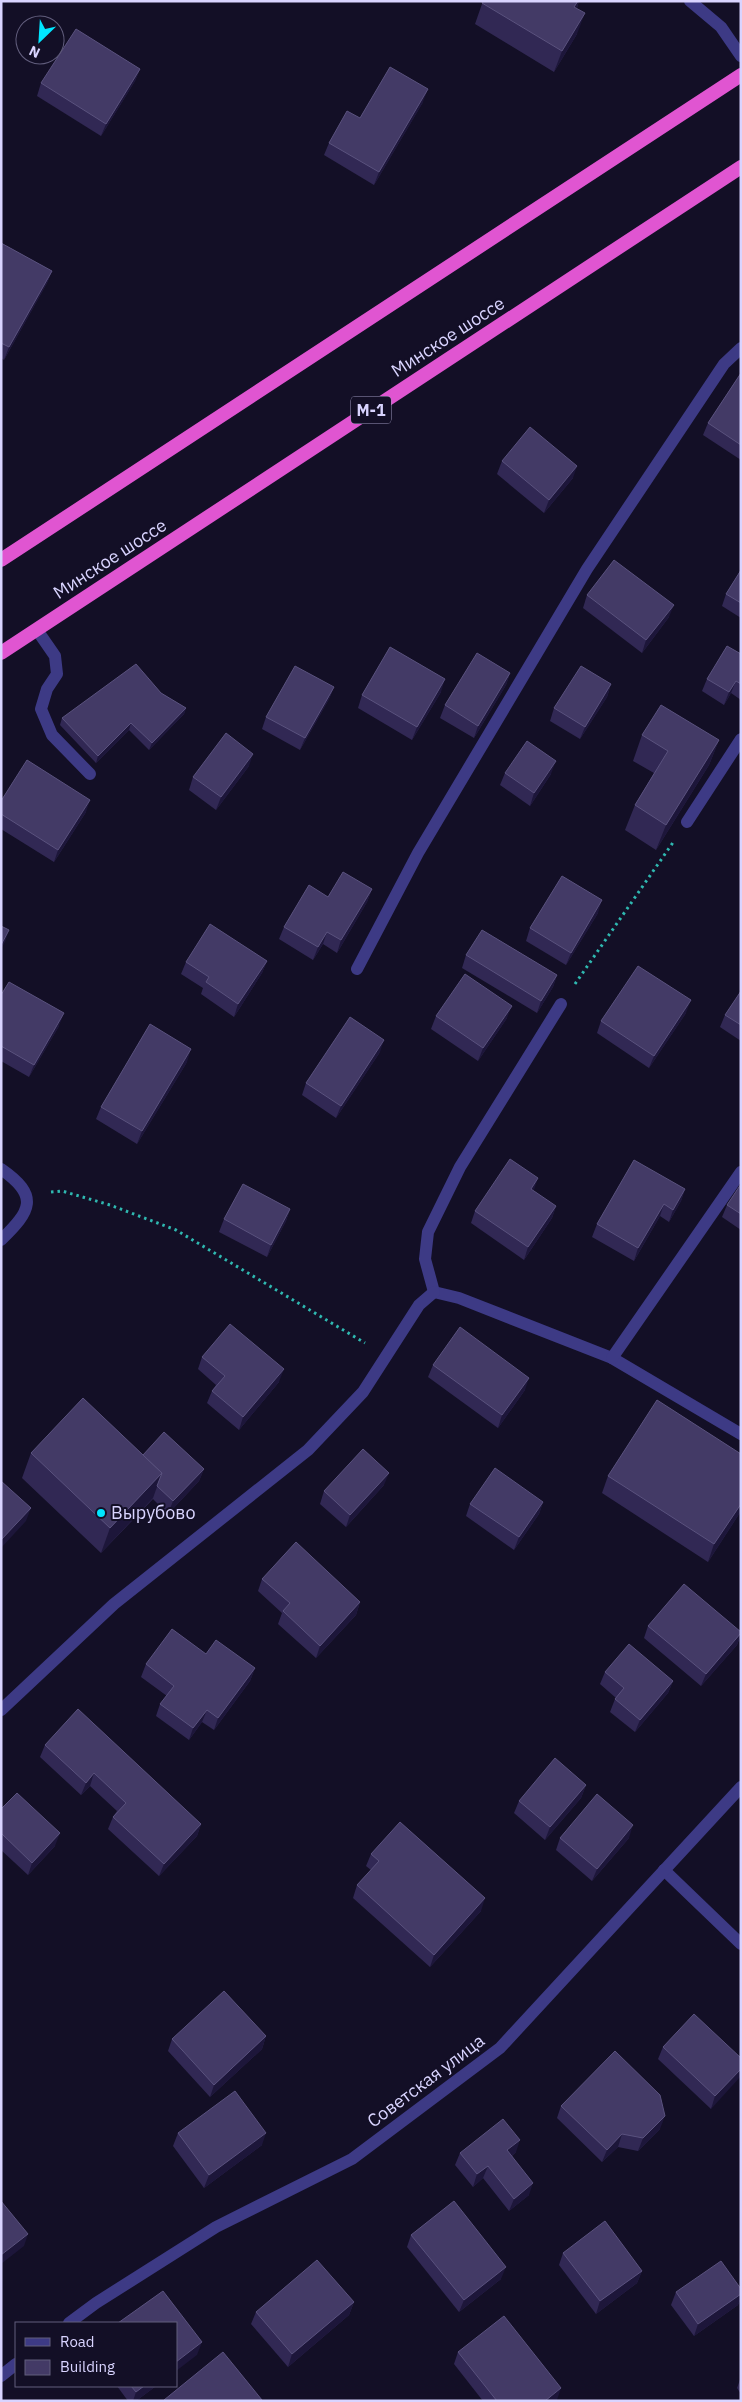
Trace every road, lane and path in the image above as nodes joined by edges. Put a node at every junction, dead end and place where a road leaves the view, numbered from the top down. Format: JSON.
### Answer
{"nodes":[{"id":1,"x":690,"y":1,"type":"edge"},
{"id":2,"x":741,"y":56,"type":"edge"},
{"id":3,"x":741,"y":75,"type":"edge"},
{"id":4,"x":741,"y":167,"type":"edge"},
{"id":5,"x":741,"y":348,"type":"edge"},
{"id":6,"x":1,"y":560,"type":"edge"},
{"id":7,"x":37,"y":630,"type":"junction"},
{"id":8,"x":1,"y":654,"type":"edge"},
{"id":9,"x":741,"y":739,"type":"edge"},
{"id":10,"x":90,"y":774,"type":"dead end"},
{"id":11,"x":688,"y":822,"type":"joint"},
{"id":12,"x":357,"y":969,"type":"dead end"},
{"id":13,"x":561,"y":1004,"type":"joint"},
{"id":14,"x":1,"y":1169,"type":"edge"},
{"id":15,"x":741,"y":1172,"type":"edge"},
{"id":16,"x":28,"y":1196,"type":"junction"},
{"id":17,"x":1,"y":1240,"type":"edge"},
{"id":18,"x":434,"y":1292,"type":"junction"},
{"id":19,"x":386,"y":1356,"type":"junction"},
{"id":20,"x":612,"y":1358,"type":"junction"},
{"id":21,"x":741,"y":1434,"type":"edge"},
{"id":22,"x":1,"y":1710,"type":"edge"},
{"id":23,"x":741,"y":1787,"type":"edge"},
{"id":24,"x":664,"y":1870,"type":"junction"},
{"id":25,"x":741,"y":1944,"type":"edge"},
{"id":26,"x":71,"y":2322,"type":"edge"},
{"id":27,"x":15,"y":2365,"type":"edge"},
{"id":28,"x":1,"y":2376,"type":"edge"}],
"edges":[{"from":1,"to":2,"type":"street"},
{"from":3,"to":6,"type":"highway"},
{"from":4,"to":7,"type":"highway","name":"Минское шоссе","number":"М-1"},
{"from":5,"to":12,"type":"street"},
{"from":7,"to":8,"type":"highway","name":"Минское шоссе","number":"М-1"},
{"from":7,"to":10,"type":"street"},
{"from":9,"to":11,"type":"street"},
{"from":11,"to":13,"type":"path"},
{"from":13,"to":18,"type":"street"},
{"from":14,"to":16,"type":"street"},
{"from":15,"to":20,"type":"street"},
{"from":16,"to":17,"type":"street"},
{"from":16,"to":19,"type":"path"},
{"from":18,"to":19,"type":"street"},
{"from":18,"to":20,"type":"street"},
{"from":19,"to":22,"type":"street"},
{"from":20,"to":21,"type":"street"},
{"from":23,"to":24,"type":"street","name":"Советская улица"},
{"from":24,"to":25,"type":"street"},
{"from":24,"to":26,"type":"street","name":"Советская улица"},
{"from":27,"to":28,"type":"street"}]}
